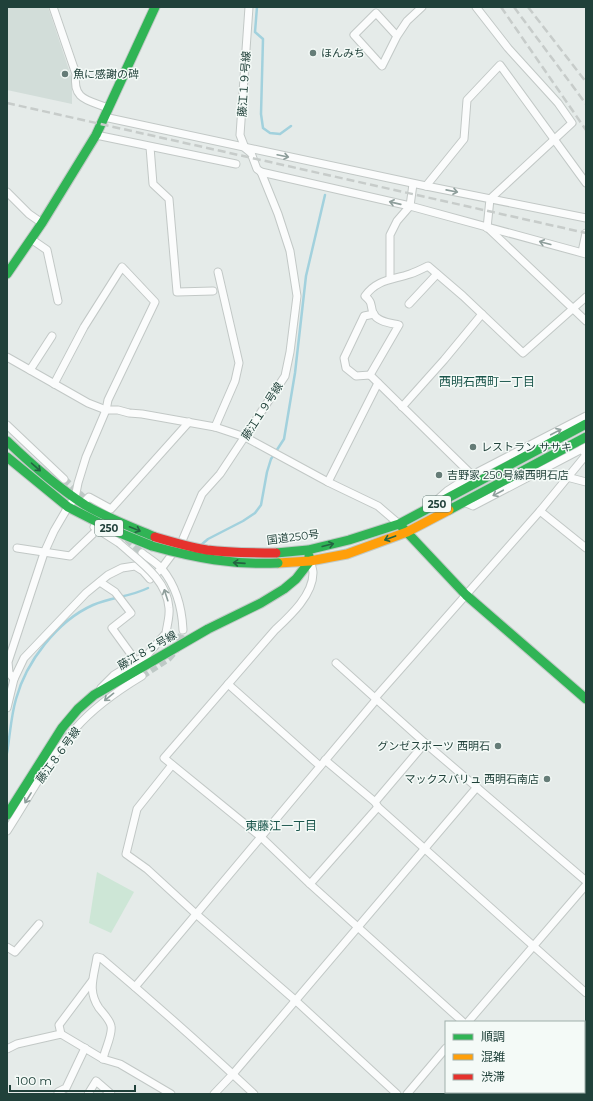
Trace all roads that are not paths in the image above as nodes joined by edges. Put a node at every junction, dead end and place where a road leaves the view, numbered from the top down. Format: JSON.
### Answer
{"nodes":[{"id":1,"x":53,"y":7,"type":"edge"},
{"id":2,"x":155,"y":7,"type":"edge"},
{"id":3,"x":249,"y":7,"type":"edge"},
{"id":4,"x":422,"y":7,"type":"edge"},
{"id":5,"x":476,"y":7,"type":"edge"},
{"id":6,"x":397,"y":36,"type":"junction"},
{"id":7,"x":108,"y":108,"type":"junction"},
{"id":8,"x":104,"y":117,"type":"junction"},
{"id":9,"x":96,"y":135,"type":"junction"},
{"id":10,"x":553,"y":140,"type":"junction"},
{"id":11,"x":150,"y":147,"type":"junction"},
{"id":12,"x":245,"y":148,"type":"junction"},
{"id":13,"x":236,"y":164,"type":"dead end"},
{"id":14,"x":261,"y":172,"type":"junction"},
{"id":15,"x":586,"y":183,"type":"edge"},
{"id":16,"x":413,"y":184,"type":"junction"},
{"id":17,"x":426,"y":186,"type":"junction"},
{"id":18,"x":7,"y":192,"type":"edge"},
{"id":19,"x":490,"y":199,"type":"junction"},
{"id":20,"x":410,"y":206,"type":"junction"},
{"id":21,"x":586,"y":218,"type":"edge"},
{"id":22,"x":42,"y":223,"type":"junction"},
{"id":23,"x":487,"y":228,"type":"junction"},
{"id":24,"x":586,"y":233,"type":"edge"},
{"id":25,"x":31,"y":239,"type":"junction"},
{"id":26,"x":584,"y":253,"type":"edge"},
{"id":27,"x":218,"y":272,"type":"dead end"},
{"id":28,"x":7,"y":274,"type":"edge"},
{"id":29,"x":437,"y":274,"type":"junction"},
{"id":30,"x":390,"y":278,"type":"junction"},
{"id":31,"x":213,"y":291,"type":"dead end"},
{"id":32,"x":586,"y":297,"type":"edge"},
{"id":33,"x":58,"y":301,"type":"dead end"},
{"id":34,"x":409,"y":304,"type":"dead end"},
{"id":35,"x":574,"y":308,"type":"junction"},
{"id":36,"x":374,"y":314,"type":"junction"},
{"id":37,"x":482,"y":314,"type":"junction"},
{"id":38,"x":586,"y":321,"type":"edge"},
{"id":39,"x":52,"y":336,"type":"dead end"},
{"id":40,"x":7,"y":357,"type":"edge"},
{"id":41,"x":30,"y":370,"type":"junction"},
{"id":42,"x":370,"y":374,"type":"junction"},
{"id":43,"x":378,"y":383,"type":"junction"},
{"id":44,"x":54,"y":384,"type":"junction"},
{"id":45,"x":402,"y":406,"type":"junction"},
{"id":46,"x":106,"y":410,"type":"junction"},
{"id":47,"x":586,"y":416,"type":"edge"},
{"id":48,"x":189,"y":422,"type":"junction"},
{"id":49,"x":586,"y":424,"type":"edge"},
{"id":50,"x":7,"y":425,"type":"edge"},
{"id":51,"x":215,"y":427,"type":"junction"},
{"id":52,"x":245,"y":437,"type":"junction"},
{"id":53,"x":586,"y":437,"type":"edge"},
{"id":54,"x":7,"y":441,"type":"edge"},
{"id":55,"x":584,"y":448,"type":"edge"},
{"id":56,"x":7,"y":457,"type":"edge"},
{"id":57,"x":472,"y":476,"type":"junction"},
{"id":58,"x":567,"y":477,"type":"junction"},
{"id":59,"x":64,"y":479,"type":"tunnel mouth"},
{"id":60,"x":328,"y":482,"type":"junction"},
{"id":61,"x":586,"y":482,"type":"edge"},
{"id":62,"x":79,"y":501,"type":"junction"},
{"id":63,"x":464,"y":502,"type":"junction"},
{"id":64,"x":68,"y":507,"type":"junction"},
{"id":65,"x":540,"y":511,"type":"junction"},
{"id":66,"x":422,"y":512,"type":"junction"},
{"id":67,"x":80,"y":514,"type":"junction"},
{"id":68,"x":399,"y":524,"type":"junction"},
{"id":69,"x":98,"y":529,"type":"junction"},
{"id":70,"x":407,"y":532,"type":"junction"},
{"id":71,"x":153,"y":541,"type":"junction"},
{"id":72,"x":17,"y":548,"type":"dead end"},
{"id":73,"x":586,"y":548,"type":"edge"},
{"id":74,"x":308,"y":550,"type":"junction"},
{"id":75,"x":44,"y":553,"type":"junction"},
{"id":76,"x":142,"y":553,"type":"tunnel mouth"},
{"id":77,"x":310,"y":561,"type":"junction"},
{"id":78,"x":161,"y":569,"type":"junction"},
{"id":79,"x":100,"y":582,"type":"junction"},
{"id":80,"x":466,"y":595,"type":"junction"},
{"id":81,"x":183,"y":630,"type":"tunnel mouth"},
{"id":82,"x":133,"y":657,"type":"dead end"},
{"id":83,"x":8,"y":662,"type":"edge"},
{"id":84,"x":336,"y":663,"type":"dead end"},
{"id":85,"x":142,"y":676,"type":"tunnel mouth"},
{"id":86,"x":14,"y":679,"type":"junction"},
{"id":87,"x":228,"y":684,"type":"junction"},
{"id":88,"x":8,"y":694,"type":"edge"},
{"id":89,"x":94,"y":695,"type":"junction"},
{"id":90,"x":375,"y":698,"type":"junction"},
{"id":91,"x":586,"y":699,"type":"edge"},
{"id":92,"x":7,"y":708,"type":"edge"},
{"id":93,"x":425,"y":743,"type":"junction"},
{"id":94,"x":323,"y":763,"type":"junction"},
{"id":95,"x":172,"y":765,"type":"junction"},
{"id":96,"x":477,"y":787,"type":"junction"},
{"id":97,"x":377,"y":804,"type":"junction"},
{"id":98,"x":7,"y":815,"type":"edge"},
{"id":99,"x":7,"y":832,"type":"edge"},
{"id":100,"x":261,"y":837,"type":"junction"},
{"id":101,"x":425,"y":848,"type":"junction"},
{"id":102,"x":586,"y":881,"type":"edge"},
{"id":103,"x":310,"y":884,"type":"junction"},
{"id":104,"x":586,"y":885,"type":"edge"},
{"id":105,"x":196,"y":914,"type":"junction"},
{"id":106,"x":39,"y":924,"type":"dead end"},
{"id":107,"x":358,"y":928,"type":"junction"},
{"id":108,"x":533,"y":946,"type":"junction"},
{"id":109,"x":7,"y":947,"type":"edge"},
{"id":110,"x":92,"y":981,"type":"junction"},
{"id":111,"x":135,"y":987,"type":"junction"},
{"id":112,"x":586,"y":993,"type":"edge"},
{"id":113,"x":295,"y":1000,"type":"junction"},
{"id":114,"x":462,"y":1021,"type":"edge"},
{"id":115,"x":469,"y":1021,"type":"edge"},
{"id":116,"x":61,"y":1034,"type":"junction"},
{"id":117,"x":85,"y":1048,"type":"junction"},
{"id":118,"x":7,"y":1049,"type":"edge"},
{"id":119,"x":445,"y":1049,"type":"edge"},
{"id":120,"x":103,"y":1059,"type":"junction"},
{"id":121,"x":233,"y":1074,"type":"junction"},
{"id":122,"x":58,"y":1094,"type":"edge"},
{"id":123,"x":88,"y":1094,"type":"edge"},
{"id":124,"x":111,"y":1094,"type":"edge"},
{"id":125,"x":170,"y":1094,"type":"edge"},
{"id":126,"x":214,"y":1094,"type":"edge"},
{"id":127,"x":254,"y":1094,"type":"edge"},
{"id":128,"x":396,"y":1094,"type":"edge"},
{"id":129,"x":407,"y":1094,"type":"edge"}],
"edges":[{"from":1,"to":7,"type":"street"},
{"from":2,"to":7,"type":"main road"},
{"from":3,"to":12,"type":"street","name":"藤江１９号線"},
{"from":4,"to":6,"type":"street"},
{"from":5,"to":10,"type":"street"},
{"from":6,"to":6,"type":"street"},
{"from":7,"to":8,"type":"main road"},
{"from":8,"to":9,"type":"main road"},
{"from":8,"to":12,"type":"street"},
{"from":9,"to":11,"type":"street"},
{"from":9,"to":22,"type":"main road"},
{"from":10,"to":15,"type":"street"},
{"from":10,"to":17,"type":"street"},
{"from":10,"to":19,"type":"street"},
{"from":11,"to":13,"type":"street"},
{"from":11,"to":31,"type":"street"},
{"from":12,"to":14,"type":"street","name":"藤江１９号線"},
{"from":12,"to":16,"type":"street","one_way":true},
{"from":20,"to":14,"type":"street","one_way":true},
{"from":14,"to":52,"type":"street","name":"藤江１９号線"},
{"from":16,"to":17,"type":"street"},
{"from":16,"to":20,"type":"street"},
{"from":17,"to":19,"type":"street","one_way":true},
{"from":18,"to":22,"type":"street"},
{"from":19,"to":21,"type":"street"},
{"from":19,"to":23,"type":"street"},
{"from":20,"to":23,"type":"street"},
{"from":20,"to":30,"type":"street"},
{"from":22,"to":25,"type":"main road"},
{"from":26,"to":23,"type":"street","one_way":true},
{"from":23,"to":35,"type":"street"},
{"from":24,"to":26,"type":"street"},
{"from":25,"to":28,"type":"main road"},
{"from":25,"to":33,"type":"street"},
{"from":27,"to":51,"type":"street"},
{"from":29,"to":30,"type":"street"},
{"from":29,"to":34,"type":"street"},
{"from":29,"to":37,"type":"street"},
{"from":30,"to":36,"type":"street"},
{"from":32,"to":35,"type":"street"},
{"from":35,"to":37,"type":"street"},
{"from":35,"to":38,"type":"street"},
{"from":36,"to":42,"type":"street"},
{"from":36,"to":42,"type":"street"},
{"from":37,"to":45,"type":"street"},
{"from":39,"to":41,"type":"street"},
{"from":40,"to":41,"type":"street"},
{"from":41,"to":44,"type":"street"},
{"from":42,"to":43,"type":"street"},
{"from":43,"to":45,"type":"street"},
{"from":43,"to":60,"type":"street"},
{"from":44,"to":46,"type":"street"},
{"from":44,"to":46,"type":"street"},
{"from":45,"to":57,"type":"street"},
{"from":46,"to":48,"type":"street"},
{"from":46,"to":62,"type":"street"},
{"from":57,"to":47,"type":"street","one_way":true},
{"from":48,"to":51,"type":"street"},
{"from":48,"to":62,"type":"street"},
{"from":49,"to":66,"type":"main road","name":"国道250号","number":"250"},
{"from":50,"to":59,"type":"street"},
{"from":51,"to":52,"type":"street"},
{"from":52,"to":60,"type":"street"},
{"from":52,"to":78,"type":"street","name":"藤江１９号線"},
{"from":53,"to":63,"type":"main road","name":"国道250号","number":"250"},
{"from":54,"to":62,"type":"main road","name":"国道250号","number":"250","one_way":true},
{"from":55,"to":58,"type":"street"},
{"from":55,"to":63,"type":"street","one_way":true},
{"from":56,"to":64,"type":"main road","name":"国道250号","number":"250"},
{"from":57,"to":66,"type":"street"},
{"from":58,"to":61,"type":"street"},
{"from":58,"to":65,"type":"street"},
{"from":60,"to":68,"type":"street"},
{"from":62,"to":64,"type":"street"},
{"from":62,"to":71,"type":"main road","name":"国道250号","number":"250","one_way":true},
{"from":63,"to":70,"type":"main road","name":"国道250号","number":"250"},
{"from":64,"to":67,"type":"main road","name":"国道250号","number":"250"},
{"from":64,"to":75,"type":"street"},
{"from":65,"to":73,"type":"street"},
{"from":65,"to":80,"type":"street"},
{"from":66,"to":68,"type":"main road","name":"国道250号","number":"250"},
{"from":67,"to":69,"type":"street"},
{"from":67,"to":71,"type":"main road","name":"国道250号","number":"250"},
{"from":68,"to":70,"type":"main road"},
{"from":74,"to":68,"type":"main road","name":"国道250号","number":"250","one_way":true},
{"from":69,"to":75,"type":"street"},
{"from":89,"to":69,"type":"street","one_way":true,"bridge":true},
{"from":70,"to":77,"type":"main road","name":"国道250号","number":"250","one_way":true},
{"from":70,"to":80,"type":"main road"},
{"from":71,"to":74,"type":"main road","name":"国道250号","number":"250","bridge":true},
{"from":77,"to":71,"type":"main road","name":"国道250号","number":"250","one_way":true,"bridge":true},
{"from":72,"to":75,"type":"street"},
{"from":74,"to":77,"type":"main road"},
{"from":75,"to":83,"type":"street"},
{"from":76,"to":78,"type":"street"},
{"from":77,"to":87,"type":"street"},
{"from":77,"to":89,"type":"main road","name":"藤江８５号線"},
{"from":78,"to":79,"type":"street"},
{"from":78,"to":81,"type":"street"},
{"from":79,"to":82,"type":"street"},
{"from":79,"to":86,"type":"street"},
{"from":80,"to":90,"type":"street"},
{"from":80,"to":91,"type":"main road"},
{"from":83,"to":86,"type":"street"},
{"from":84,"to":90,"type":"street"},
{"from":85,"to":99,"type":"street","name":"藤江８６号線","one_way":true},
{"from":86,"to":88,"type":"street"},
{"from":87,"to":94,"type":"street"},
{"from":87,"to":95,"type":"street"},
{"from":88,"to":92,"type":"street"},
{"from":89,"to":98,"type":"main road","name":"藤江８５号線"},
{"from":90,"to":93,"type":"street"},
{"from":90,"to":94,"type":"street"},
{"from":93,"to":96,"type":"street"},
{"from":93,"to":97,"type":"street"},
{"from":94,"to":97,"type":"street"},
{"from":94,"to":100,"type":"street"},
{"from":95,"to":100,"type":"street"},
{"from":95,"to":105,"type":"street"},
{"from":96,"to":101,"type":"street"},
{"from":96,"to":102,"type":"street"},
{"from":97,"to":101,"type":"street"},
{"from":97,"to":103,"type":"street"},
{"from":100,"to":103,"type":"street"},
{"from":100,"to":105,"type":"street"},
{"from":101,"to":107,"type":"street"},
{"from":101,"to":108,"type":"street"},
{"from":103,"to":107,"type":"street"},
{"from":104,"to":108,"type":"street"},
{"from":105,"to":111,"type":"street"},
{"from":105,"to":113,"type":"street"},
{"from":106,"to":109,"type":"street"},
{"from":107,"to":113,"type":"street"},
{"from":107,"to":114,"type":"street"},
{"from":108,"to":112,"type":"street"},
{"from":108,"to":115,"type":"street"},
{"from":110,"to":111,"type":"street"},
{"from":110,"to":116,"type":"street"},
{"from":110,"to":120,"type":"street"},
{"from":111,"to":121,"type":"street"},
{"from":113,"to":121,"type":"street"},
{"from":113,"to":128,"type":"street"},
{"from":116,"to":117,"type":"street"},
{"from":116,"to":118,"type":"street"},
{"from":117,"to":120,"type":"street"},
{"from":117,"to":122,"type":"street"},
{"from":119,"to":129,"type":"street"},
{"from":120,"to":125,"type":"street"},
{"from":121,"to":126,"type":"street"},
{"from":121,"to":127,"type":"street"},
{"from":123,"to":124,"type":"street"}]}
